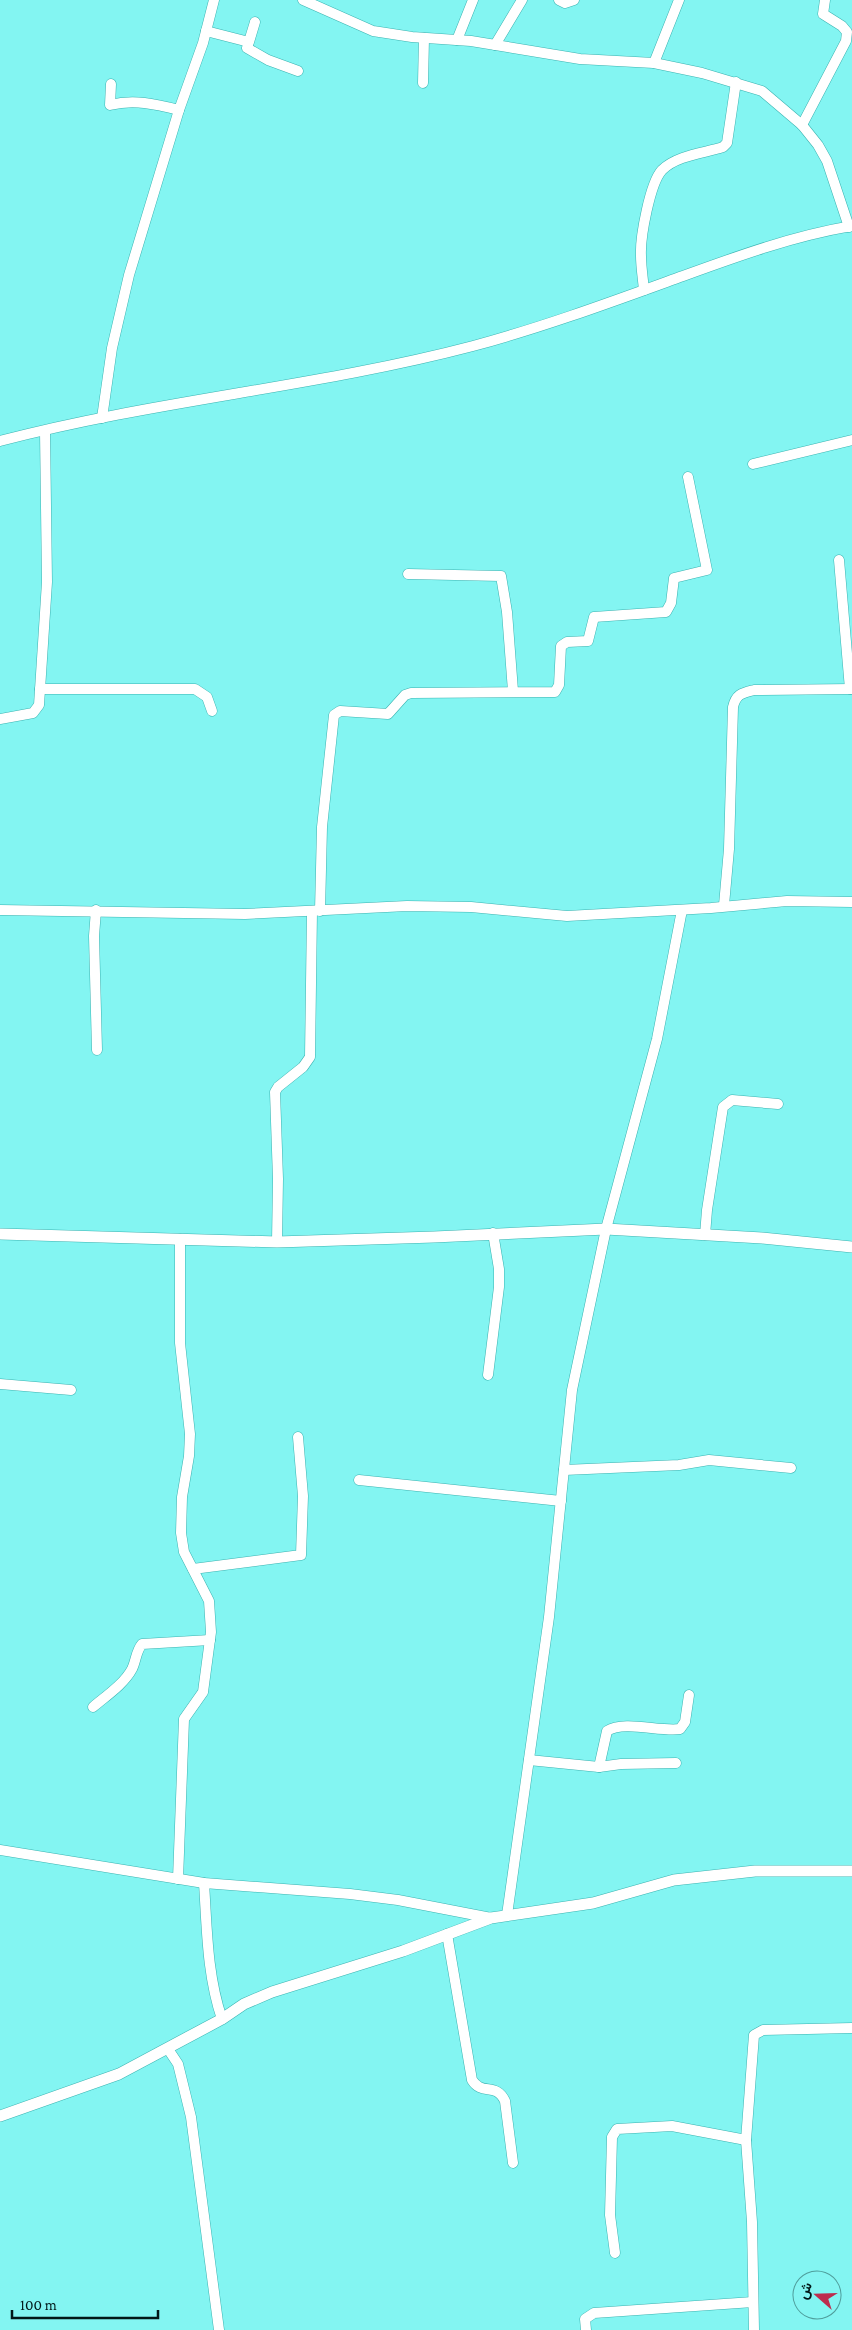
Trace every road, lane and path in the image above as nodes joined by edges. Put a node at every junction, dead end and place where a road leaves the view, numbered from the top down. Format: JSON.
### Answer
{"nodes":[{"id":1,"x":214,"y":0,"type":"edge"},
{"id":2,"x":303,"y":0,"type":"edge"},
{"id":3,"x":473,"y":0,"type":"edge"},
{"id":4,"x":522,"y":0,"type":"edge"},
{"id":5,"x":559,"y":0,"type":"edge"},
{"id":6,"x":574,"y":0,"type":"edge"},
{"id":7,"x":679,"y":0,"type":"edge"},
{"id":8,"x":825,"y":0,"type":"edge"},
{"id":9,"x":206,"y":31,"type":"junction"},
{"id":10,"x":424,"y":38,"type":"junction"},
{"id":11,"x":457,"y":40,"type":"junction"},
{"id":12,"x":495,"y":45,"type":"junction"},
{"id":13,"x":654,"y":63,"type":"junction"},
{"id":14,"x":298,"y":70,"type":"dead end"},
{"id":15,"x":736,"y":82,"type":"junction"},
{"id":16,"x":423,"y":83,"type":"dead end"},
{"id":17,"x":111,"y":84,"type":"dead end"},
{"id":18,"x":179,"y":110,"type":"junction"},
{"id":19,"x":802,"y":125,"type":"junction"},
{"id":20,"x":851,"y":227,"type":"edge"},
{"id":21,"x":644,"y":290,"type":"junction"},
{"id":22,"x":102,"y":418,"type":"junction"},
{"id":23,"x":45,"y":431,"type":"junction"},
{"id":24,"x":852,"y":440,"type":"edge"},
{"id":25,"x":0,"y":441,"type":"edge"},
{"id":26,"x":753,"y":464,"type":"dead end"},
{"id":27,"x":688,"y":477,"type":"dead end"},
{"id":28,"x":839,"y":560,"type":"dead end"},
{"id":29,"x":408,"y":574,"type":"dead end"},
{"id":30,"x":40,"y":689,"type":"junction"},
{"id":31,"x":851,"y":689,"type":"edge"},
{"id":32,"x":513,"y":691,"type":"junction"},
{"id":33,"x":212,"y":711,"type":"dead end"},
{"id":34,"x":0,"y":719,"type":"edge"},
{"id":35,"x":852,"y":902,"type":"edge"},
{"id":36,"x":724,"y":905,"type":"junction"},
{"id":37,"x":0,"y":910,"type":"edge"},
{"id":38,"x":96,"y":910,"type":"junction"},
{"id":39,"x":682,"y":910,"type":"junction"},
{"id":40,"x":316,"y":911,"type":"junction"},
{"id":41,"x":97,"y":1050,"type":"dead end"},
{"id":42,"x":778,"y":1104,"type":"dead end"},
{"id":43,"x":606,"y":1229,"type":"junction"},
{"id":44,"x":493,"y":1233,"type":"junction"},
{"id":45,"x":0,"y":1234,"type":"edge"},
{"id":46,"x":705,"y":1235,"type":"junction"},
{"id":47,"x":180,"y":1239,"type":"junction"},
{"id":48,"x":277,"y":1242,"type":"junction"},
{"id":49,"x":852,"y":1247,"type":"edge"},
{"id":50,"x":488,"y":1375,"type":"dead end"},
{"id":51,"x":0,"y":1384,"type":"edge"},
{"id":52,"x":71,"y":1390,"type":"dead end"},
{"id":53,"x":298,"y":1437,"type":"dead end"},
{"id":54,"x":791,"y":1468,"type":"dead end"},
{"id":55,"x":564,"y":1470,"type":"junction"},
{"id":56,"x":359,"y":1480,"type":"dead end"},
{"id":57,"x":561,"y":1501,"type":"junction"},
{"id":58,"x":193,"y":1569,"type":"junction"},
{"id":59,"x":210,"y":1640,"type":"junction"},
{"id":60,"x":689,"y":1695,"type":"dead end"},
{"id":61,"x":93,"y":1708,"type":"dead end"},
{"id":62,"x":529,"y":1760,"type":"junction"},
{"id":63,"x":676,"y":1763,"type":"dead end"},
{"id":64,"x":599,"y":1767,"type":"junction"},
{"id":65,"x":0,"y":1850,"type":"edge"},
{"id":66,"x":852,"y":1871,"type":"edge"},
{"id":67,"x":178,"y":1879,"type":"junction"},
{"id":68,"x":204,"y":1883,"type":"junction"},
{"id":69,"x":507,"y":1915,"type":"junction"},
{"id":70,"x":491,"y":1918,"type":"junction"},
{"id":71,"x":447,"y":1934,"type":"junction"},
{"id":72,"x":222,"y":2019,"type":"junction"},
{"id":73,"x":852,"y":2028,"type":"edge"},
{"id":74,"x":168,"y":2049,"type":"junction"},
{"id":75,"x":0,"y":2116,"type":"edge"},
{"id":76,"x":746,"y":2140,"type":"junction"},
{"id":77,"x":513,"y":2163,"type":"dead end"},
{"id":78,"x":615,"y":2253,"type":"dead end"},
{"id":79,"x":753,"y":2302,"type":"junction"},
{"id":80,"x":219,"y":2330,"type":"edge"},
{"id":81,"x":586,"y":2330,"type":"edge"},
{"id":82,"x":754,"y":2330,"type":"edge"}],
"edges":[{"from":1,"to":9,"type":"street"},
{"from":2,"to":10,"type":"street"},
{"from":3,"to":11,"type":"street"},
{"from":4,"to":12,"type":"street"},
{"from":5,"to":6,"type":"street"},
{"from":7,"to":13,"type":"street"},
{"from":8,"to":19,"type":"street"},
{"from":9,"to":14,"type":"street"},
{"from":9,"to":18,"type":"street"},
{"from":10,"to":11,"type":"street"},
{"from":10,"to":16,"type":"street"},
{"from":11,"to":12,"type":"street"},
{"from":12,"to":13,"type":"street"},
{"from":13,"to":15,"type":"street"},
{"from":15,"to":19,"type":"street"},
{"from":15,"to":21,"type":"street"},
{"from":17,"to":18,"type":"street"},
{"from":18,"to":22,"type":"street"},
{"from":19,"to":20,"type":"street"},
{"from":20,"to":21,"type":"street"},
{"from":21,"to":22,"type":"street"},
{"from":22,"to":23,"type":"street"},
{"from":23,"to":25,"type":"street"},
{"from":23,"to":30,"type":"street"},
{"from":24,"to":26,"type":"street"},
{"from":27,"to":32,"type":"street"},
{"from":28,"to":31,"type":"street"},
{"from":29,"to":32,"type":"street"},
{"from":30,"to":33,"type":"street"},
{"from":30,"to":34,"type":"street"},
{"from":31,"to":36,"type":"street"},
{"from":32,"to":40,"type":"street"},
{"from":35,"to":36,"type":"street"},
{"from":36,"to":39,"type":"street"},
{"from":37,"to":38,"type":"street"},
{"from":38,"to":40,"type":"street"},
{"from":38,"to":41,"type":"street"},
{"from":39,"to":40,"type":"street"},
{"from":39,"to":43,"type":"street"},
{"from":40,"to":48,"type":"street"},
{"from":42,"to":46,"type":"street"},
{"from":43,"to":44,"type":"street"},
{"from":43,"to":46,"type":"street"},
{"from":43,"to":55,"type":"street"},
{"from":44,"to":48,"type":"street"},
{"from":44,"to":50,"type":"street"},
{"from":45,"to":47,"type":"street"},
{"from":46,"to":49,"type":"street"},
{"from":47,"to":48,"type":"street"},
{"from":47,"to":58,"type":"street"},
{"from":51,"to":52,"type":"street"},
{"from":53,"to":58,"type":"street"},
{"from":54,"to":55,"type":"street"},
{"from":55,"to":57,"type":"street"},
{"from":56,"to":57,"type":"street"},
{"from":57,"to":62,"type":"street"},
{"from":58,"to":59,"type":"street"},
{"from":59,"to":61,"type":"street"},
{"from":59,"to":67,"type":"street"},
{"from":60,"to":64,"type":"street"},
{"from":62,"to":64,"type":"street"},
{"from":62,"to":69,"type":"street"},
{"from":63,"to":64,"type":"street"},
{"from":65,"to":67,"type":"street"},
{"from":66,"to":69,"type":"street"},
{"from":67,"to":68,"type":"street"},
{"from":68,"to":70,"type":"street"},
{"from":68,"to":72,"type":"street"},
{"from":69,"to":70,"type":"street"},
{"from":70,"to":71,"type":"street"},
{"from":71,"to":72,"type":"street"},
{"from":71,"to":77,"type":"street"},
{"from":72,"to":74,"type":"street"},
{"from":73,"to":76,"type":"street"},
{"from":74,"to":75,"type":"street"},
{"from":74,"to":80,"type":"street"},
{"from":76,"to":78,"type":"street"},
{"from":76,"to":79,"type":"street"},
{"from":79,"to":81,"type":"street"},
{"from":79,"to":82,"type":"street"}]}
